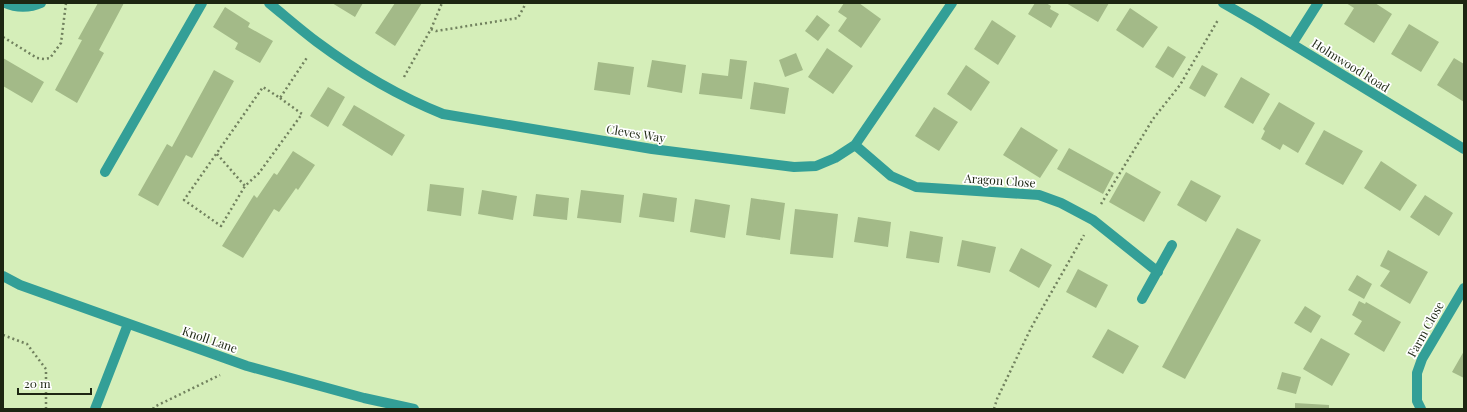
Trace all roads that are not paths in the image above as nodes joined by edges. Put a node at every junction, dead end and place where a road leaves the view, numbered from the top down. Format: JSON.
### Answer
{"nodes":[{"id":1,"x":5,"y":3,"type":"edge"},
{"id":2,"x":42,"y":3,"type":"edge"},
{"id":3,"x":202,"y":3,"type":"edge"},
{"id":4,"x":269,"y":3,"type":"edge"},
{"id":5,"x":952,"y":3,"type":"edge"},
{"id":6,"x":1318,"y":3,"type":"edge"},
{"id":7,"x":1225,"y":4,"type":"edge"},
{"id":8,"x":1292,"y":44,"type":"junction"},
{"id":9,"x":855,"y":145,"type":"junction"},
{"id":10,"x":1464,"y":149,"type":"edge"},
{"id":11,"x":105,"y":172,"type":"dead end"},
{"id":12,"x":1172,"y":245,"type":"dead end"},
{"id":13,"x":1158,"y":272,"type":"junction"},
{"id":14,"x":3,"y":276,"type":"edge"},
{"id":15,"x":1464,"y":288,"type":"edge"},
{"id":16,"x":1142,"y":299,"type":"dead end"},
{"id":17,"x":128,"y":324,"type":"junction"},
{"id":18,"x":95,"y":409,"type":"edge"},
{"id":19,"x":414,"y":409,"type":"edge"},
{"id":20,"x":1421,"y":409,"type":"edge"}],
"edges":[{"from":1,"to":2,"type":"street"},
{"from":3,"to":11,"type":"street"},
{"from":4,"to":9,"type":"street","name":"Cleves Way"},
{"from":5,"to":9,"type":"street","name":"Cleves Way"},
{"from":6,"to":8,"type":"street"},
{"from":7,"to":8,"type":"street","name":"Holmwood Road"},
{"from":8,"to":10,"type":"street","name":"Holmwood Road"},
{"from":9,"to":13,"type":"street","name":"Aragon Close"},
{"from":12,"to":13,"type":"street"},
{"from":13,"to":16,"type":"street"},
{"from":14,"to":17,"type":"street","name":"Knoll Lane"},
{"from":15,"to":20,"type":"street","name":"Farm Close"},
{"from":17,"to":18,"type":"street"},
{"from":17,"to":19,"type":"street","name":"Knoll Lane"}]}
